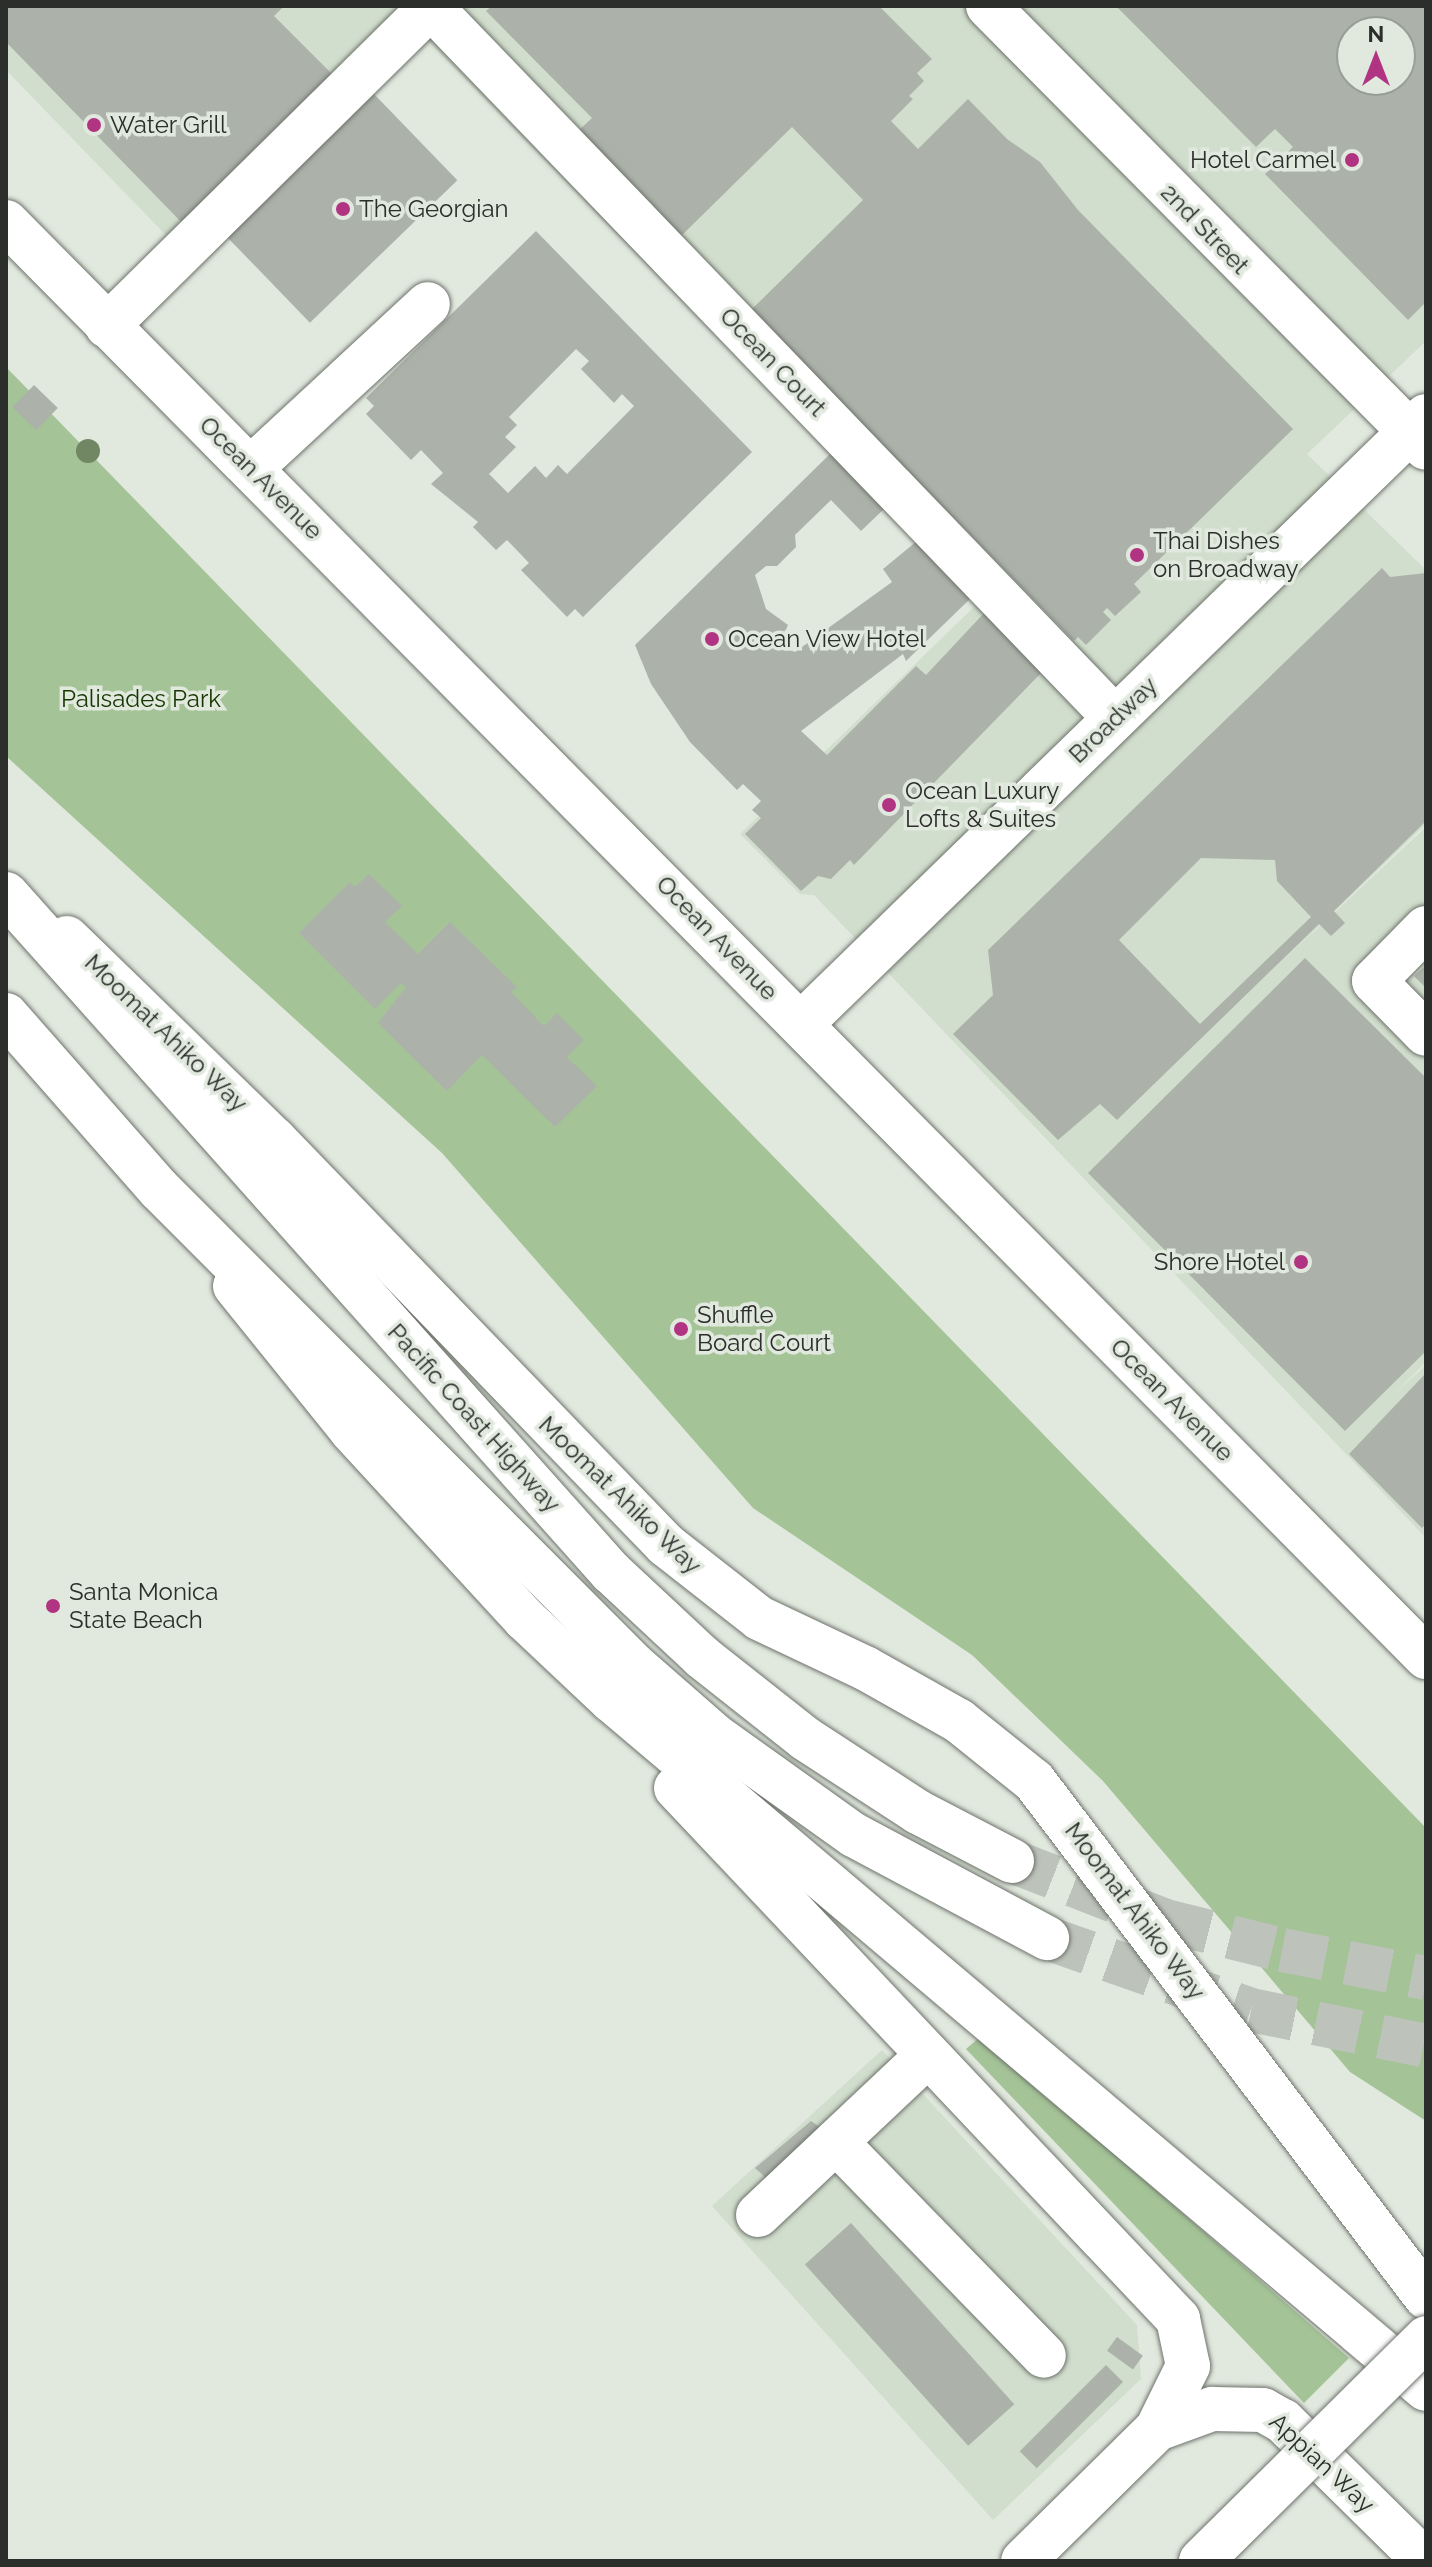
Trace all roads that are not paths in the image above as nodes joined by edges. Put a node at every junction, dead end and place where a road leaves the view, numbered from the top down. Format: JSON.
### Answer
{"nodes":[{"id":1,"x":431,"y":6,"type":"edge"},
{"id":2,"x":988,"y":6,"type":"edge"},
{"id":3,"x":6,"y":222,"type":"edge"},
{"id":4,"x":428,"y":304,"type":"dead end"},
{"id":5,"x":107,"y":326,"type":"junction"},
{"id":6,"x":1421,"y":432,"type":"edge"},
{"id":7,"x":251,"y":468,"type":"junction"},
{"id":8,"x":1115,"y":718,"type":"junction"},
{"id":9,"x":6,"y":881,"type":"edge"},
{"id":10,"x":6,"y":894,"type":"edge"},
{"id":11,"x":1426,"y":928,"type":"edge"},
{"id":12,"x":6,"y":1015,"type":"edge"},
{"id":13,"x":801,"y":1024,"type":"junction"},
{"id":14,"x":1426,"y":1034,"type":"edge"},
{"id":15,"x":159,"y":1189,"type":"junction"},
{"id":16,"x":525,"y":1619,"type":"junction"},
{"id":17,"x":1422,"y":1647,"type":"edge"},
{"id":18,"x":1012,"y":1861,"type":"tunnel mouth"},
{"id":19,"x":1047,"y":1938,"type":"tunnel mouth"},
{"id":20,"x":928,"y":2055,"type":"junction"},
{"id":21,"x":836,"y":2142,"type":"junction"},
{"id":22,"x":758,"y":2215,"type":"dead end"},
{"id":23,"x":1426,"y":2297,"type":"edge"},
{"id":24,"x":1426,"y":2338,"type":"edge"},
{"id":25,"x":1044,"y":2356,"type":"dead end"},
{"id":26,"x":1426,"y":2389,"type":"edge"},
{"id":27,"x":1157,"y":2429,"type":"junction"},
{"id":28,"x":1023,"y":2561,"type":"edge"},
{"id":29,"x":1201,"y":2561,"type":"edge"},
{"id":30,"x":1425,"y":2561,"type":"edge"}],
"edges":[{"from":1,"to":5,"type":"main road"},
{"from":1,"to":8,"type":"main road","name":"Ocean Court"},
{"from":2,"to":6,"type":"main road","name":"2nd Street"},
{"from":3,"to":5,"type":"main road","name":"Ocean Avenue"},
{"from":4,"to":7,"type":"main road"},
{"from":5,"to":7,"type":"main road","name":"Ocean Avenue"},
{"from":6,"to":8,"type":"main road","name":"Broadway"},
{"from":7,"to":13,"type":"main road","name":"Ocean Avenue"},
{"from":8,"to":13,"type":"main road","name":"Broadway"},
{"from":9,"to":23,"type":"main road","name":"Moomat Ahiko Way"},
{"from":10,"to":18,"type":"main road","name":"Pacific Coast Highway"},
{"from":11,"to":14,"type":"main road"},
{"from":12,"to":15,"type":"main road"},
{"from":13,"to":17,"type":"main road","name":"Ocean Avenue"},
{"from":15,"to":16,"type":"main road"},
{"from":15,"to":19,"type":"main road"},
{"from":16,"to":20,"type":"main road"},
{"from":16,"to":26,"type":"main road"},
{"from":20,"to":21,"type":"main road"},
{"from":20,"to":27,"type":"main road"},
{"from":21,"to":22,"type":"main road"},
{"from":21,"to":25,"type":"main road"},
{"from":24,"to":29,"type":"main road","bridge":true},
{"from":27,"to":28,"type":"main road"},
{"from":27,"to":30,"type":"main road","name":"Appian Way"}]}
